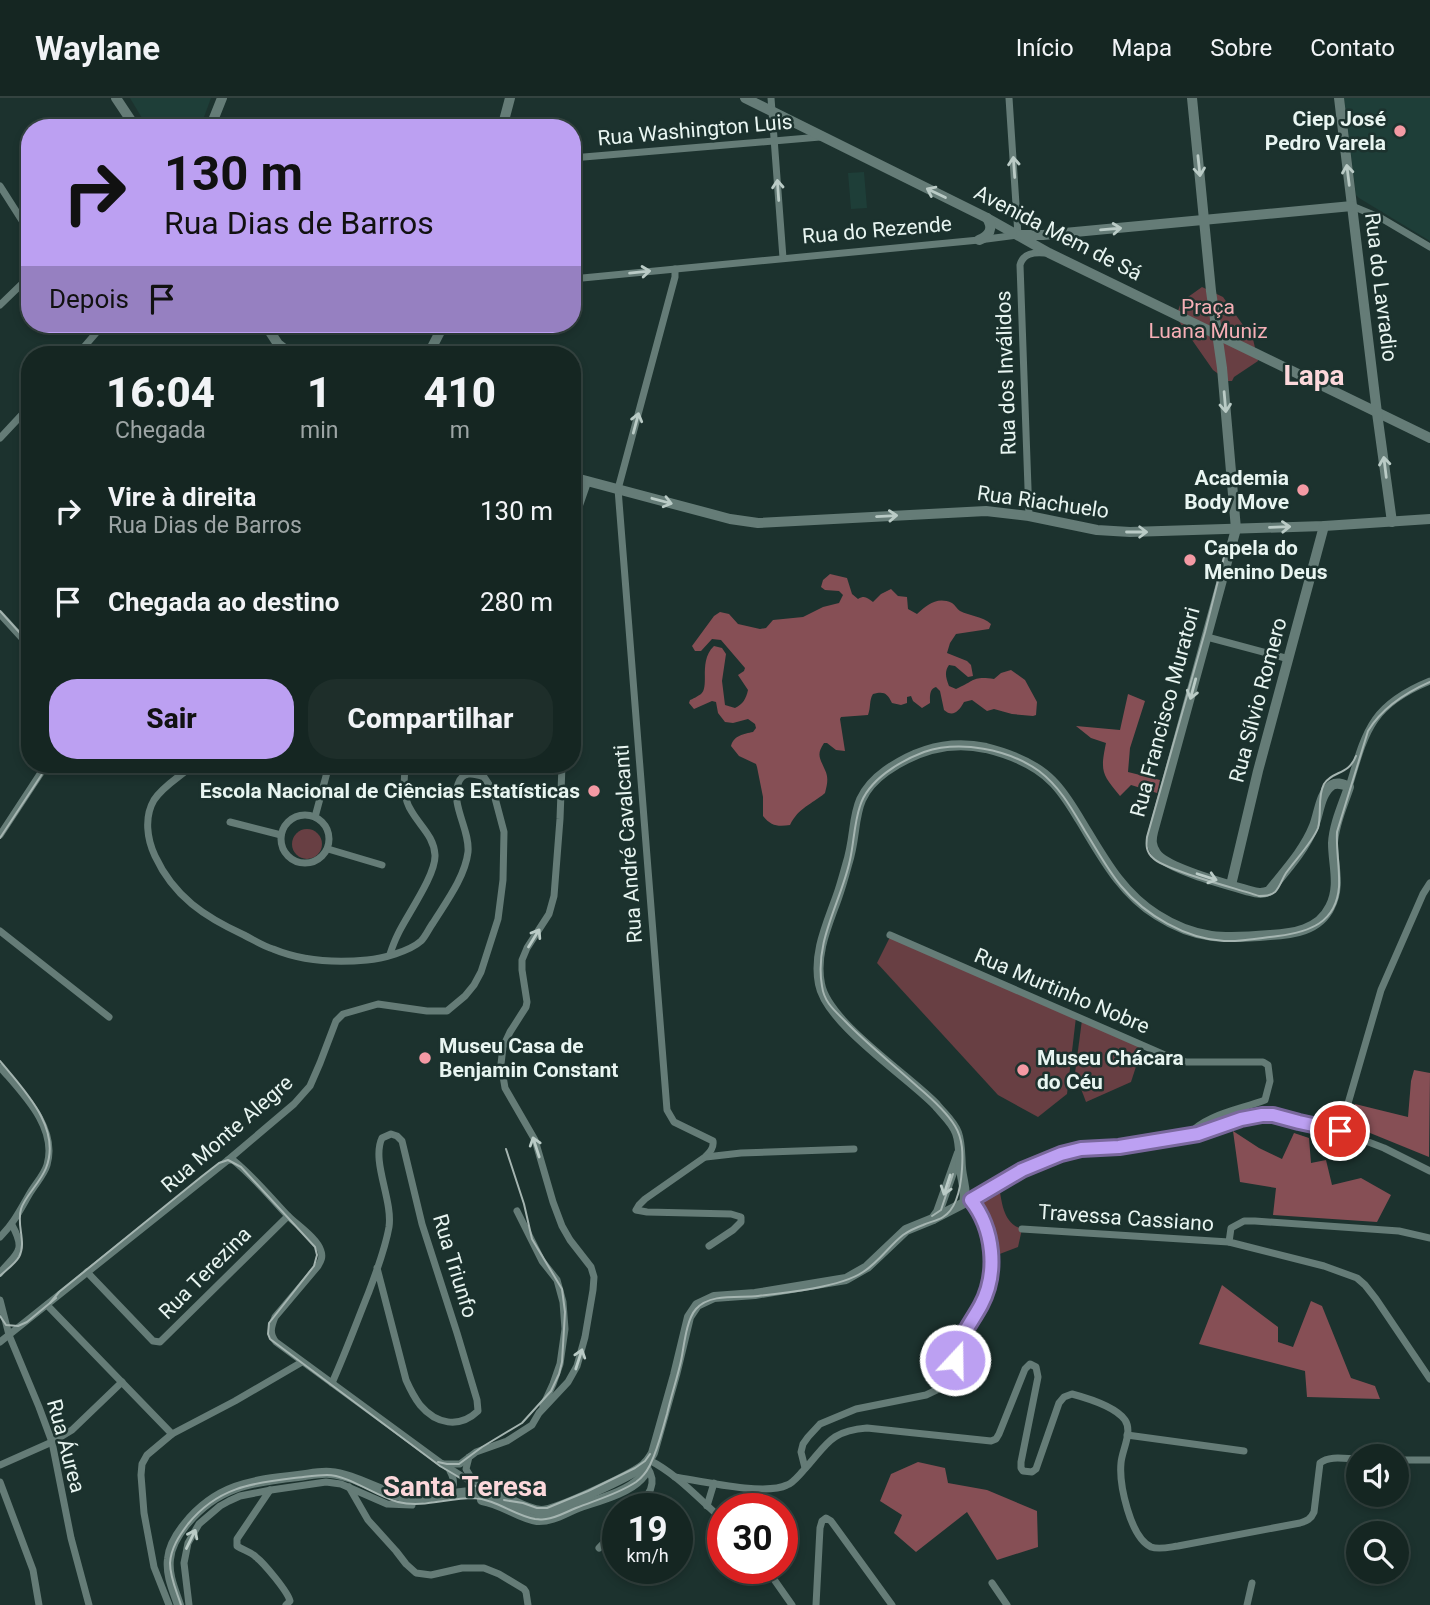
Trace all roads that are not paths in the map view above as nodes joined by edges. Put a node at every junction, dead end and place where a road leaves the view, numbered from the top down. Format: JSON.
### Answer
{"nodes":[{"id":1,"x":116,"y":98,"type":"edge"},
{"id":2,"x":222,"y":98,"type":"edge"},
{"id":3,"x":510,"y":98,"type":"edge"},
{"id":4,"x":745,"y":98,"type":"edge"},
{"id":5,"x":771,"y":98,"type":"edge"},
{"id":6,"x":1009,"y":98,"type":"edge"},
{"id":7,"x":1192,"y":98,"type":"edge"},
{"id":8,"x":1339,"y":98,"type":"edge"},
{"id":9,"x":772,"y":111,"type":"junction"},
{"id":10,"x":129,"y":119,"type":"edge"},
{"id":11,"x":214,"y":119,"type":"edge"},
{"id":12,"x":504,"y":119,"type":"edge"},
{"id":13,"x":821,"y":136,"type":"junction"},
{"id":14,"x":774,"y":140,"type":"junction"},
{"id":15,"x":581,"y":157,"type":"edge"},
{"id":16,"x":0,"y":186,"type":"edge"},
{"id":17,"x":1352,"y":206,"type":"junction"},
{"id":18,"x":987,"y":218,"type":"junction"},
{"id":19,"x":21,"y":219,"type":"edge"},
{"id":20,"x":1205,"y":221,"type":"junction"},
{"id":21,"x":1018,"y":235,"type":"junction"},
{"id":22,"x":979,"y":240,"type":"junction"},
{"id":23,"x":1430,"y":247,"type":"edge"},
{"id":24,"x":1049,"y":253,"type":"junction"},
{"id":25,"x":783,"y":258,"type":"junction"},
{"id":26,"x":675,"y":269,"type":"junction"},
{"id":27,"x":581,"y":278,"type":"edge"},
{"id":28,"x":21,"y":284,"type":"edge"},
{"id":29,"x":0,"y":305,"type":"edge"},
{"id":30,"x":271,"y":333,"type":"edge"},
{"id":31,"x":1217,"y":334,"type":"junction"},
{"id":32,"x":278,"y":344,"type":"joint"},
{"id":33,"x":281,"y":346,"type":"edge"},
{"id":34,"x":1377,"y":413,"type":"junction"},
{"id":35,"x":21,"y":416,"type":"edge"},
{"id":36,"x":0,"y":438,"type":"edge"},
{"id":37,"x":1430,"y":438,"type":"edge"},
{"id":38,"x":581,"y":479,"type":"edge"},
{"id":39,"x":588,"y":481,"type":"junction"},
{"id":40,"x":618,"y":489,"type":"junction"},
{"id":41,"x":581,"y":501,"type":"edge"},
{"id":42,"x":1029,"y":516,"type":"junction"},
{"id":43,"x":1430,"y":519,"type":"edge"},
{"id":44,"x":1392,"y":522,"type":"junction"},
{"id":45,"x":1324,"y":526,"type":"junction"},
{"id":46,"x":1236,"y":528,"type":"junction"},
{"id":47,"x":0,"y":614,"type":"edge"},
{"id":48,"x":21,"y":637,"type":"edge"},
{"id":49,"x":1206,"y":637,"type":"junction"},
{"id":50,"x":1289,"y":659,"type":"junction"},
{"id":51,"x":1430,"y":681,"type":"edge"},
{"id":52,"x":41,"y":773,"type":"edge"},
{"id":53,"x":182,"y":773,"type":"edge"},
{"id":54,"x":328,"y":773,"type":"edge"},
{"id":55,"x":405,"y":773,"type":"edge"},
{"id":56,"x":562,"y":773,"type":"edge"},
{"id":57,"x":1349,"y":787,"type":"junction"},
{"id":58,"x":315,"y":817,"type":"junction"},
{"id":59,"x":230,"y":822,"type":"dead end"},
{"id":60,"x":0,"y":835,"type":"edge"},
{"id":61,"x":281,"y":835,"type":"junction"},
{"id":62,"x":328,"y":849,"type":"junction"},
{"id":63,"x":382,"y":865,"type":"dead end"},
{"id":64,"x":1430,"y":883,"type":"edge"},
{"id":65,"x":1231,"y":885,"type":"junction"},
{"id":66,"x":0,"y":931,"type":"edge"},
{"id":67,"x":890,"y":935,"type":"dead end"},
{"id":68,"x":390,"y":954,"type":"junction"},
{"id":69,"x":109,"y":1017,"type":"dead end"},
{"id":70,"x":0,"y":1067,"type":"edge"},
{"id":71,"x":1340,"y":1131,"type":"junction"},
{"id":72,"x":1187,"y":1136,"type":"junction"},
{"id":73,"x":854,"y":1149,"type":"dead end"},
{"id":74,"x":960,"y":1151,"type":"junction"},
{"id":75,"x":705,"y":1157,"type":"junction"},
{"id":76,"x":228,"y":1160,"type":"junction"},
{"id":77,"x":1430,"y":1171,"type":"edge"},
{"id":78,"x":968,"y":1201,"type":"junction"},
{"id":79,"x":517,"y":1211,"type":"dead end"},
{"id":80,"x":288,"y":1216,"type":"junction"},
{"id":81,"x":933,"y":1219,"type":"junction"},
{"id":82,"x":12,"y":1226,"type":"junction"},
{"id":83,"x":1022,"y":1229,"type":"dead end"},
{"id":84,"x":0,"y":1237,"type":"edge"},
{"id":85,"x":1430,"y":1238,"type":"edge"},
{"id":86,"x":1229,"y":1242,"type":"junction"},
{"id":87,"x":709,"y":1246,"type":"dead end"},
{"id":88,"x":377,"y":1268,"type":"junction"},
{"id":89,"x":87,"y":1272,"type":"junction"},
{"id":90,"x":0,"y":1273,"type":"edge"},
{"id":91,"x":0,"y":1300,"type":"edge"},
{"id":92,"x":47,"y":1305,"type":"junction"},
{"id":93,"x":9,"y":1335,"type":"junction"},
{"id":94,"x":0,"y":1342,"type":"edge"},
{"id":95,"x":302,"y":1362,"type":"junction"},
{"id":96,"x":1430,"y":1379,"type":"edge"},
{"id":97,"x":122,"y":1382,"type":"junction"},
{"id":98,"x":332,"y":1383,"type":"junction"},
{"id":99,"x":539,"y":1413,"type":"junction"},
{"id":100,"x":172,"y":1434,"type":"junction"},
{"id":101,"x":1127,"y":1435,"type":"junction"},
{"id":102,"x":51,"y":1442,"type":"junction"},
{"id":103,"x":1244,"y":1451,"type":"dead end"},
{"id":104,"x":470,"y":1457,"type":"junction"},
{"id":105,"x":1346,"y":1459,"type":"edge"},
{"id":106,"x":1409,"y":1460,"type":"edge"},
{"id":107,"x":1430,"y":1460,"type":"edge"},
{"id":108,"x":647,"y":1463,"type":"junction"},
{"id":109,"x":0,"y":1465,"type":"edge"},
{"id":110,"x":445,"y":1466,"type":"junction"},
{"id":111,"x":806,"y":1468,"type":"junction"},
{"id":112,"x":675,"y":1477,"type":"junction"},
{"id":113,"x":0,"y":1482,"type":"edge"},
{"id":114,"x":347,"y":1482,"type":"junction"},
{"id":115,"x":714,"y":1483,"type":"junction"},
{"id":116,"x":480,"y":1486,"type":"junction"},
{"id":117,"x":271,"y":1490,"type":"junction"},
{"id":118,"x":650,"y":1493,"type":"edge"},
{"id":119,"x":711,"y":1493,"type":"edge"},
{"id":120,"x":444,"y":1496,"type":"junction"},
{"id":121,"x":504,"y":1498,"type":"junction"},
{"id":122,"x":707,"y":1506,"type":"edge"},
{"id":123,"x":602,"y":1545,"type":"edge"},
{"id":124,"x":599,"y":1548,"type":"dead end"},
{"id":125,"x":992,"y":1583,"type":"dead end"},
{"id":126,"x":1252,"y":1583,"type":"dead end"},
{"id":127,"x":777,"y":1584,"type":"edge"},
{"id":128,"x":39,"y":1605,"type":"edge"},
{"id":129,"x":89,"y":1605,"type":"edge"},
{"id":130,"x":169,"y":1605,"type":"edge"},
{"id":131,"x":179,"y":1605,"type":"edge"},
{"id":132,"x":189,"y":1605,"type":"edge"},
{"id":133,"x":286,"y":1605,"type":"edge"},
{"id":134,"x":528,"y":1605,"type":"edge"},
{"id":135,"x":792,"y":1605,"type":"edge"},
{"id":136,"x":816,"y":1605,"type":"edge"},
{"id":137,"x":892,"y":1605,"type":"edge"},
{"id":138,"x":1007,"y":1605,"type":"edge"},
{"id":139,"x":1247,"y":1605,"type":"edge"}],
"edges":[{"from":1,"to":10,"type":"street"},
{"from":2,"to":11,"type":"street"},
{"from":3,"to":12,"type":"street"},
{"from":4,"to":9,"type":"street","name":"Avenida Mem de Sá"},
{"from":5,"to":9,"type":"street"},
{"from":21,"to":6,"type":"street","one_way":true},
{"from":7,"to":20,"type":"street","one_way":true},
{"from":17,"to":8,"type":"street","name":"Rua do Lavradio","one_way":true},
{"from":9,"to":13,"type":"street","name":"Avenida Mem de Sá"},
{"from":9,"to":14,"type":"street"},
{"from":13,"to":14,"type":"street","name":"Rua Washington Luis"},
{"from":18,"to":13,"type":"street","name":"Avenida Mem de Sá","one_way":true},
{"from":14,"to":15,"type":"street","name":"Rua Washington Luis"},
{"from":25,"to":14,"type":"street","one_way":true},
{"from":16,"to":19,"type":"street"},
{"from":17,"to":20,"type":"street","name":"Rua do Rezende"},
{"from":17,"to":23,"type":"street"},
{"from":17,"to":34,"type":"street","name":"Rua do Lavradio"},
{"from":18,"to":21,"type":"street","name":"Avenida Mem de Sá"},
{"from":18,"to":22,"type":"street"},
{"from":21,"to":20,"type":"street","name":"Rua do Rezende","one_way":true},
{"from":20,"to":31,"type":"street"},
{"from":21,"to":22,"type":"street","name":"Rua do Rezende"},
{"from":21,"to":24,"type":"street","name":"Avenida Mem de Sá"},
{"from":22,"to":25,"type":"street","name":"Rua do Rezende"},
{"from":24,"to":31,"type":"street","name":"Avenida Mem de Sá"},
{"from":24,"to":42,"type":"street","name":"Rua dos Inválidos"},
{"from":25,"to":26,"type":"street","name":"Rua do Rezende"},
{"from":27,"to":26,"type":"street","name":"Rua do Rezende","one_way":true},
{"from":40,"to":26,"type":"street","name":"Rua André Cavalcanti","one_way":true},
{"from":28,"to":29,"type":"street"},
{"from":30,"to":32,"type":"street"},
{"from":31,"to":34,"type":"street","name":"Avenida Mem de Sá"},
{"from":31,"to":46,"type":"street","one_way":true},
{"from":32,"to":33,"type":"street"},
{"from":34,"to":37,"type":"street","name":"Avenida Mem de Sá"},
{"from":44,"to":34,"type":"street","name":"Rua do Lavradio","one_way":true},
{"from":35,"to":36,"type":"street"},
{"from":38,"to":39,"type":"street","name":"Rua Riachuelo"},
{"from":39,"to":40,"type":"street","name":"Rua Riachuelo"},
{"from":39,"to":41,"type":"street"},
{"from":40,"to":42,"type":"street","name":"Rua Riachuelo","one_way":true},
{"from":40,"to":75,"type":"street","name":"Rua André Cavalcanti"},
{"from":42,"to":46,"type":"street","name":"Rua Riachuelo","one_way":true},
{"from":43,"to":44,"type":"street","name":"Rua Riachuelo"},
{"from":44,"to":45,"type":"street","name":"Rua Riachuelo"},
{"from":46,"to":45,"type":"street","name":"Rua Riachuelo","one_way":true},
{"from":45,"to":50,"type":"street","name":"Rua Sílvio Romero"},
{"from":46,"to":49,"type":"street","name":"Rua Francisco Muratori"},
{"from":47,"to":48,"type":"street"},
{"from":49,"to":50,"type":"street"},
{"from":49,"to":65,"type":"street","name":"Rua Francisco Muratori","one_way":true},
{"from":50,"to":65,"type":"street","name":"Rua Sílvio Romero"},
{"from":51,"to":57,"type":"street"},
{"from":52,"to":60,"type":"street"},
{"from":53,"to":68,"type":"street"},
{"from":54,"to":58,"type":"street"},
{"from":55,"to":68,"type":"street"},
{"from":99,"to":56,"type":"street","one_way":true},
{"from":57,"to":65,"type":"street","name":"Rua Francisco Muratori"},
{"from":57,"to":74,"type":"street"},
{"from":58,"to":61,"type":"street"},
{"from":58,"to":62,"type":"street"},
{"from":59,"to":61,"type":"street"},
{"from":61,"to":62,"type":"street"},
{"from":62,"to":63,"type":"street"},
{"from":64,"to":71,"type":"street"},
{"from":66,"to":69,"type":"street"},
{"from":67,"to":72,"type":"street","name":"Rua Murtinho Nobre"},
{"from":68,"to":76,"type":"street","name":"Rua Monte Alegre"},
{"from":70,"to":82,"type":"street"},
{"from":71,"to":72,"type":"street"},
{"from":71,"to":77,"type":"street"},
{"from":72,"to":78,"type":"street"},
{"from":73,"to":75,"type":"street"},
{"from":74,"to":78,"type":"street"},
{"from":74,"to":81,"type":"street","one_way":true},
{"from":75,"to":87,"type":"street"},
{"from":76,"to":80,"type":"street"},
{"from":76,"to":89,"type":"street","name":"Rua Monte Alegre"},
{"from":78,"to":81,"type":"street"},
{"from":78,"to":111,"type":"street"},
{"from":79,"to":99,"type":"street"},
{"from":80,"to":89,"type":"street","name":"Rua Terezina"},
{"from":80,"to":95,"type":"street"},
{"from":81,"to":108,"type":"street"},
{"from":82,"to":84,"type":"street"},
{"from":82,"to":90,"type":"street"},
{"from":83,"to":86,"type":"street","name":"Travessa Cassiano"},
{"from":85,"to":86,"type":"street"},
{"from":86,"to":96,"type":"street","name":"Travessa Cassiano"},
{"from":88,"to":88,"type":"street","name":"Rua Triunfo"},
{"from":88,"to":98,"type":"street"},
{"from":89,"to":92,"type":"street","name":"Rua Monte Alegre"},
{"from":91,"to":93,"type":"street","name":"Rua Áurea"},
{"from":92,"to":93,"type":"street","name":"Rua Monte Alegre"},
{"from":92,"to":97,"type":"street"},
{"from":93,"to":94,"type":"street","name":"Rua Monte Alegre"},
{"from":93,"to":102,"type":"street","name":"Rua Áurea"},
{"from":95,"to":98,"type":"street"},
{"from":95,"to":100,"type":"street"},
{"from":97,"to":100,"type":"street"},
{"from":97,"to":102,"type":"street"},
{"from":98,"to":110,"type":"street"},
{"from":99,"to":104,"type":"street"},
{"from":100,"to":130,"type":"street"},
{"from":101,"to":103,"type":"street"},
{"from":101,"to":105,"type":"street"},
{"from":101,"to":111,"type":"street"},
{"from":102,"to":109,"type":"street"},
{"from":102,"to":129,"type":"street","name":"Rua Áurea"},
{"from":104,"to":110,"type":"street"},
{"from":104,"to":116,"type":"street"},
{"from":106,"to":107,"type":"street"},
{"from":108,"to":112,"type":"street"},
{"from":108,"to":114,"type":"street"},
{"from":108,"to":118,"type":"street"},
{"from":108,"to":121,"type":"street"},
{"from":110,"to":116,"type":"street"},
{"from":110,"to":120,"type":"street"},
{"from":111,"to":115,"type":"street"},
{"from":112,"to":115,"type":"street"},
{"from":112,"to":122,"type":"street"},
{"from":113,"to":128,"type":"street"},
{"from":114,"to":117,"type":"street"},
{"from":114,"to":120,"type":"street"},
{"from":114,"to":131,"type":"street"},
{"from":114,"to":134,"type":"street"},
{"from":115,"to":119,"type":"street"},
{"from":116,"to":121,"type":"street"},
{"from":132,"to":117,"type":"street","one_way":true},
{"from":117,"to":133,"type":"street"},
{"from":120,"to":121,"type":"street"},
{"from":123,"to":124,"type":"street"},
{"from":125,"to":138,"type":"street"},
{"from":126,"to":139,"type":"street"},
{"from":127,"to":135,"type":"street"},
{"from":136,"to":137,"type":"street"}]}
